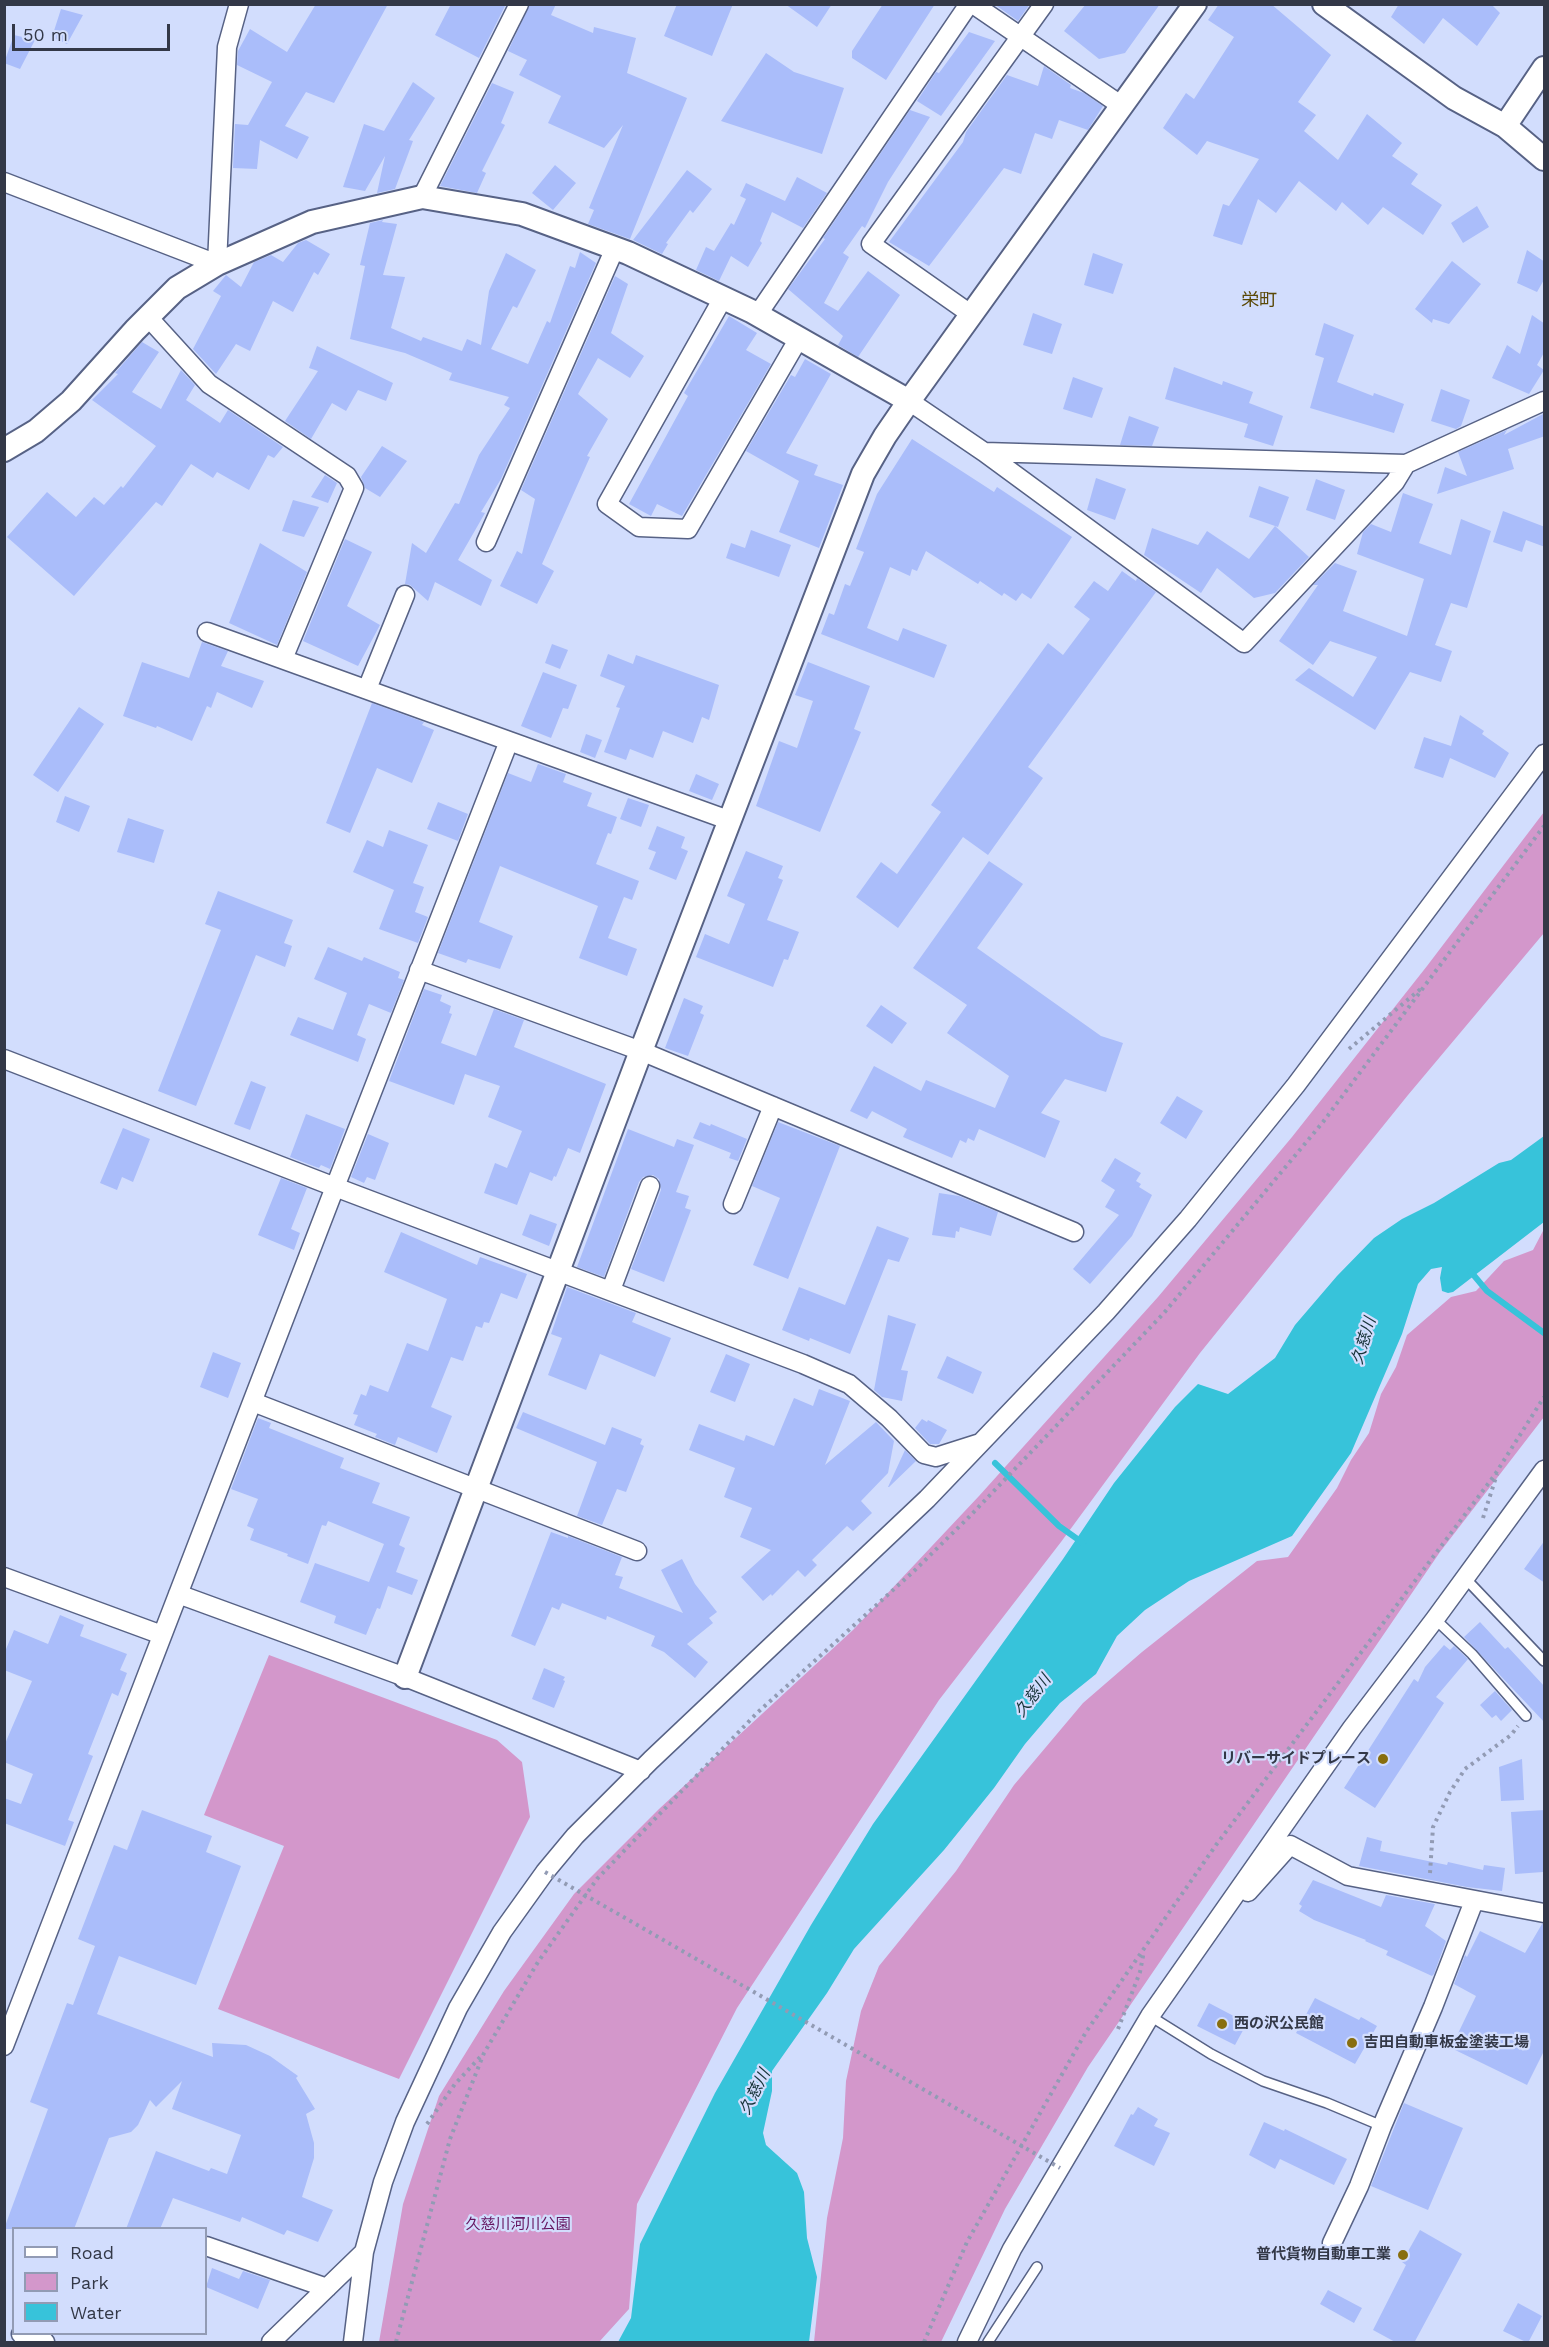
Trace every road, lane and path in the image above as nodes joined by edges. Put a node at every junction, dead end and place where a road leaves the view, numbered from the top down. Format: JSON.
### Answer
{"nodes":[{"id":1,"x":240,"y":4,"type":"edge"},
{"id":2,"x":519,"y":4,"type":"edge"},
{"id":3,"x":971,"y":4,"type":"edge"},
{"id":4,"x":1044,"y":4,"type":"edge"},
{"id":5,"x":1195,"y":4,"type":"edge"},
{"id":6,"x":1324,"y":4,"type":"edge"},
{"id":7,"x":1022,"y":38,"type":"junction"},
{"id":8,"x":1545,"y":68,"type":"edge"},
{"id":9,"x":1122,"y":106,"type":"junction"},
{"id":10,"x":1505,"y":126,"type":"junction"},
{"id":11,"x":1545,"y":159,"type":"edge"},
{"id":12,"x":4,"y":182,"type":"edge"},
{"id":13,"x":422,"y":197,"type":"junction"},
{"id":14,"x":615,"y":248,"type":"junction"},
{"id":15,"x":217,"y":264,"type":"junction"},
{"id":16,"x":723,"y":297,"type":"junction"},
{"id":17,"x":758,"y":314,"type":"junction"},
{"id":18,"x":972,"y":315,"type":"junction"},
{"id":19,"x":148,"y":317,"type":"junction"},
{"id":20,"x":799,"y":338,"type":"junction"},
{"id":21,"x":909,"y":401,"type":"junction"},
{"id":22,"x":1545,"y":401,"type":"edge"},
{"id":23,"x":4,"y":450,"type":"edge"},
{"id":24,"x":984,"y":452,"type":"junction"},
{"id":25,"x":1406,"y":464,"type":"junction"},
{"id":26,"x":486,"y":542,"type":"dead end"},
{"id":27,"x":405,"y":595,"type":"dead end"},
{"id":28,"x":207,"y":632,"type":"dead end"},
{"id":29,"x":283,"y":659,"type":"junction"},
{"id":30,"x":367,"y":689,"type":"junction"},
{"id":31,"x":509,"y":741,"type":"junction"},
{"id":32,"x":1545,"y":754,"type":"edge"},
{"id":33,"x":731,"y":821,"type":"junction"},
{"id":34,"x":1545,"y":826,"type":"edge"},
{"id":35,"x":419,"y":970,"type":"junction"},
{"id":36,"x":1428,"y":984,"type":"junction"},
{"id":37,"x":641,"y":1051,"type":"junction"},
{"id":38,"x":1341,"y":1057,"type":"dead end"},
{"id":39,"x":4,"y":1059,"type":"edge"},
{"id":40,"x":773,"y":1106,"type":"junction"},
{"id":41,"x":651,"y":1186,"type":"dead end"},
{"id":42,"x":334,"y":1187,"type":"junction"},
{"id":43,"x":733,"y":1204,"type":"dead end"},
{"id":44,"x":1074,"y":1232,"type":"dead end"},
{"id":45,"x":558,"y":1270,"type":"junction"},
{"id":46,"x":611,"y":1290,"type":"junction"},
{"id":47,"x":1545,"y":1397,"type":"edge"},
{"id":48,"x":253,"y":1402,"type":"junction"},
{"id":49,"x":982,"y":1443,"type":"junction"},
{"id":50,"x":1545,"y":1470,"type":"edge"},
{"id":51,"x":475,"y":1489,"type":"junction"},
{"id":52,"x":637,"y":1551,"type":"dead end"},
{"id":53,"x":4,"y":1577,"type":"edge"},
{"id":54,"x":1465,"y":1578,"type":"junction"},
{"id":55,"x":178,"y":1594,"type":"junction"},
{"id":56,"x":1435,"y":1619,"type":"junction"},
{"id":57,"x":162,"y":1635,"type":"junction"},
{"id":58,"x":1545,"y":1661,"type":"edge"},
{"id":59,"x":405,"y":1677,"type":"junction"},
{"id":60,"x":1526,"y":1716,"type":"joint"},
{"id":61,"x":641,"y":1771,"type":"junction"},
{"id":62,"x":545,"y":1872,"type":"junction"},
{"id":63,"x":1428,"y":1892,"type":"junction"},
{"id":64,"x":1474,"y":1901,"type":"junction"},
{"id":65,"x":1545,"y":1913,"type":"edge"},
{"id":66,"x":1207,"y":1937,"type":"junction"},
{"id":67,"x":1144,"y":1948,"type":"junction"},
{"id":68,"x":1150,"y":2016,"type":"junction"},
{"id":69,"x":1117,"y":2033,"type":"dead end"},
{"id":70,"x":4,"y":2046,"type":"edge"},
{"id":71,"x":484,"y":2053,"type":"junction"},
{"id":72,"x":426,"y":2127,"type":"dead end"},
{"id":73,"x":1382,"y":2127,"type":"junction"},
{"id":74,"x":1060,"y":2168,"type":"junction"},
{"id":75,"x":1332,"y":2243,"type":"dead end"},
{"id":76,"x":207,"y":2246,"type":"edge"},
{"id":77,"x":364,"y":2252,"type":"junction"},
{"id":78,"x":1037,"y":2267,"type":"dead end"},
{"id":79,"x":327,"y":2288,"type":"junction"},
{"id":80,"x":24,"y":2335,"type":"edge"},
{"id":81,"x":45,"y":2343,"type":"edge"},
{"id":82,"x":271,"y":2343,"type":"edge"},
{"id":83,"x":353,"y":2343,"type":"edge"},
{"id":84,"x":396,"y":2343,"type":"edge"},
{"id":85,"x":924,"y":2343,"type":"edge"},
{"id":86,"x":967,"y":2343,"type":"edge"},
{"id":87,"x":988,"y":2343,"type":"edge"}],
"edges":[{"from":1,"to":15,"type":"street"},
{"from":2,"to":13,"type":"street"},
{"from":3,"to":7,"type":"street"},
{"from":3,"to":17,"type":"street"},
{"from":4,"to":7,"type":"street"},
{"from":5,"to":9,"type":"street"},
{"from":6,"to":10,"type":"street"},
{"from":7,"to":9,"type":"street"},
{"from":7,"to":18,"type":"street"},
{"from":8,"to":10,"type":"street"},
{"from":9,"to":18,"type":"street"},
{"from":10,"to":11,"type":"street"},
{"from":12,"to":15,"type":"street"},
{"from":13,"to":14,"type":"street"},
{"from":13,"to":15,"type":"street"},
{"from":14,"to":16,"type":"street"},
{"from":14,"to":26,"type":"street"},
{"from":15,"to":19,"type":"street"},
{"from":16,"to":17,"type":"street"},
{"from":16,"to":20,"type":"street"},
{"from":17,"to":20,"type":"street"},
{"from":18,"to":21,"type":"street"},
{"from":19,"to":23,"type":"street"},
{"from":19,"to":29,"type":"street"},
{"from":20,"to":21,"type":"street"},
{"from":21,"to":24,"type":"street"},
{"from":21,"to":33,"type":"street"},
{"from":22,"to":25,"type":"street"},
{"from":24,"to":25,"type":"street"},
{"from":24,"to":25,"type":"street"},
{"from":27,"to":30,"type":"street"},
{"from":28,"to":29,"type":"street"},
{"from":29,"to":30,"type":"street"},
{"from":30,"to":31,"type":"street"},
{"from":31,"to":33,"type":"street"},
{"from":31,"to":35,"type":"street"},
{"from":32,"to":49,"type":"street"},
{"from":33,"to":37,"type":"street"},
{"from":34,"to":36,"type":"path"},
{"from":35,"to":37,"type":"street"},
{"from":35,"to":42,"type":"street"},
{"from":36,"to":38,"type":"path"},
{"from":36,"to":71,"type":"path"},
{"from":37,"to":40,"type":"street"},
{"from":37,"to":45,"type":"street"},
{"from":39,"to":42,"type":"street"},
{"from":40,"to":43,"type":"street"},
{"from":40,"to":44,"type":"street"},
{"from":41,"to":46,"type":"street"},
{"from":42,"to":45,"type":"street"},
{"from":42,"to":48,"type":"street"},
{"from":45,"to":46,"type":"street"},
{"from":45,"to":51,"type":"street"},
{"from":46,"to":49,"type":"street"},
{"from":47,"to":67,"type":"path"},
{"from":48,"to":51,"type":"street"},
{"from":48,"to":55,"type":"street"},
{"from":49,"to":61,"type":"street"},
{"from":50,"to":54,"type":"street"},
{"from":51,"to":52,"type":"street"},
{"from":51,"to":59,"type":"street"},
{"from":53,"to":57,"type":"street"},
{"from":54,"to":56,"type":"street"},
{"from":54,"to":58,"type":"lane"},
{"from":55,"to":57,"type":"street"},
{"from":55,"to":59,"type":"street"},
{"from":56,"to":60,"type":"lane"},
{"from":56,"to":66,"type":"street"},
{"from":57,"to":70,"type":"street"},
{"from":59,"to":61,"type":"street"},
{"from":60,"to":63,"type":"path"},
{"from":61,"to":62,"type":"street"},
{"from":62,"to":74,"type":"path","bridge":true},
{"from":62,"to":77,"type":"street"},
{"from":63,"to":64,"type":"street"},
{"from":63,"to":66,"type":"street"},
{"from":64,"to":65,"type":"street"},
{"from":64,"to":73,"type":"street"},
{"from":66,"to":68,"type":"street"},
{"from":67,"to":69,"type":"path"},
{"from":67,"to":85,"type":"path"},
{"from":68,"to":73,"type":"lane"},
{"from":68,"to":74,"type":"street"},
{"from":71,"to":72,"type":"path"},
{"from":71,"to":84,"type":"path"},
{"from":73,"to":75,"type":"street"},
{"from":74,"to":86,"type":"street"},
{"from":76,"to":79,"type":"street"},
{"from":77,"to":79,"type":"street"},
{"from":77,"to":83,"type":"street"},
{"from":78,"to":87,"type":"lane"},
{"from":79,"to":82,"type":"street"},
{"from":80,"to":81,"type":"street"}]}
